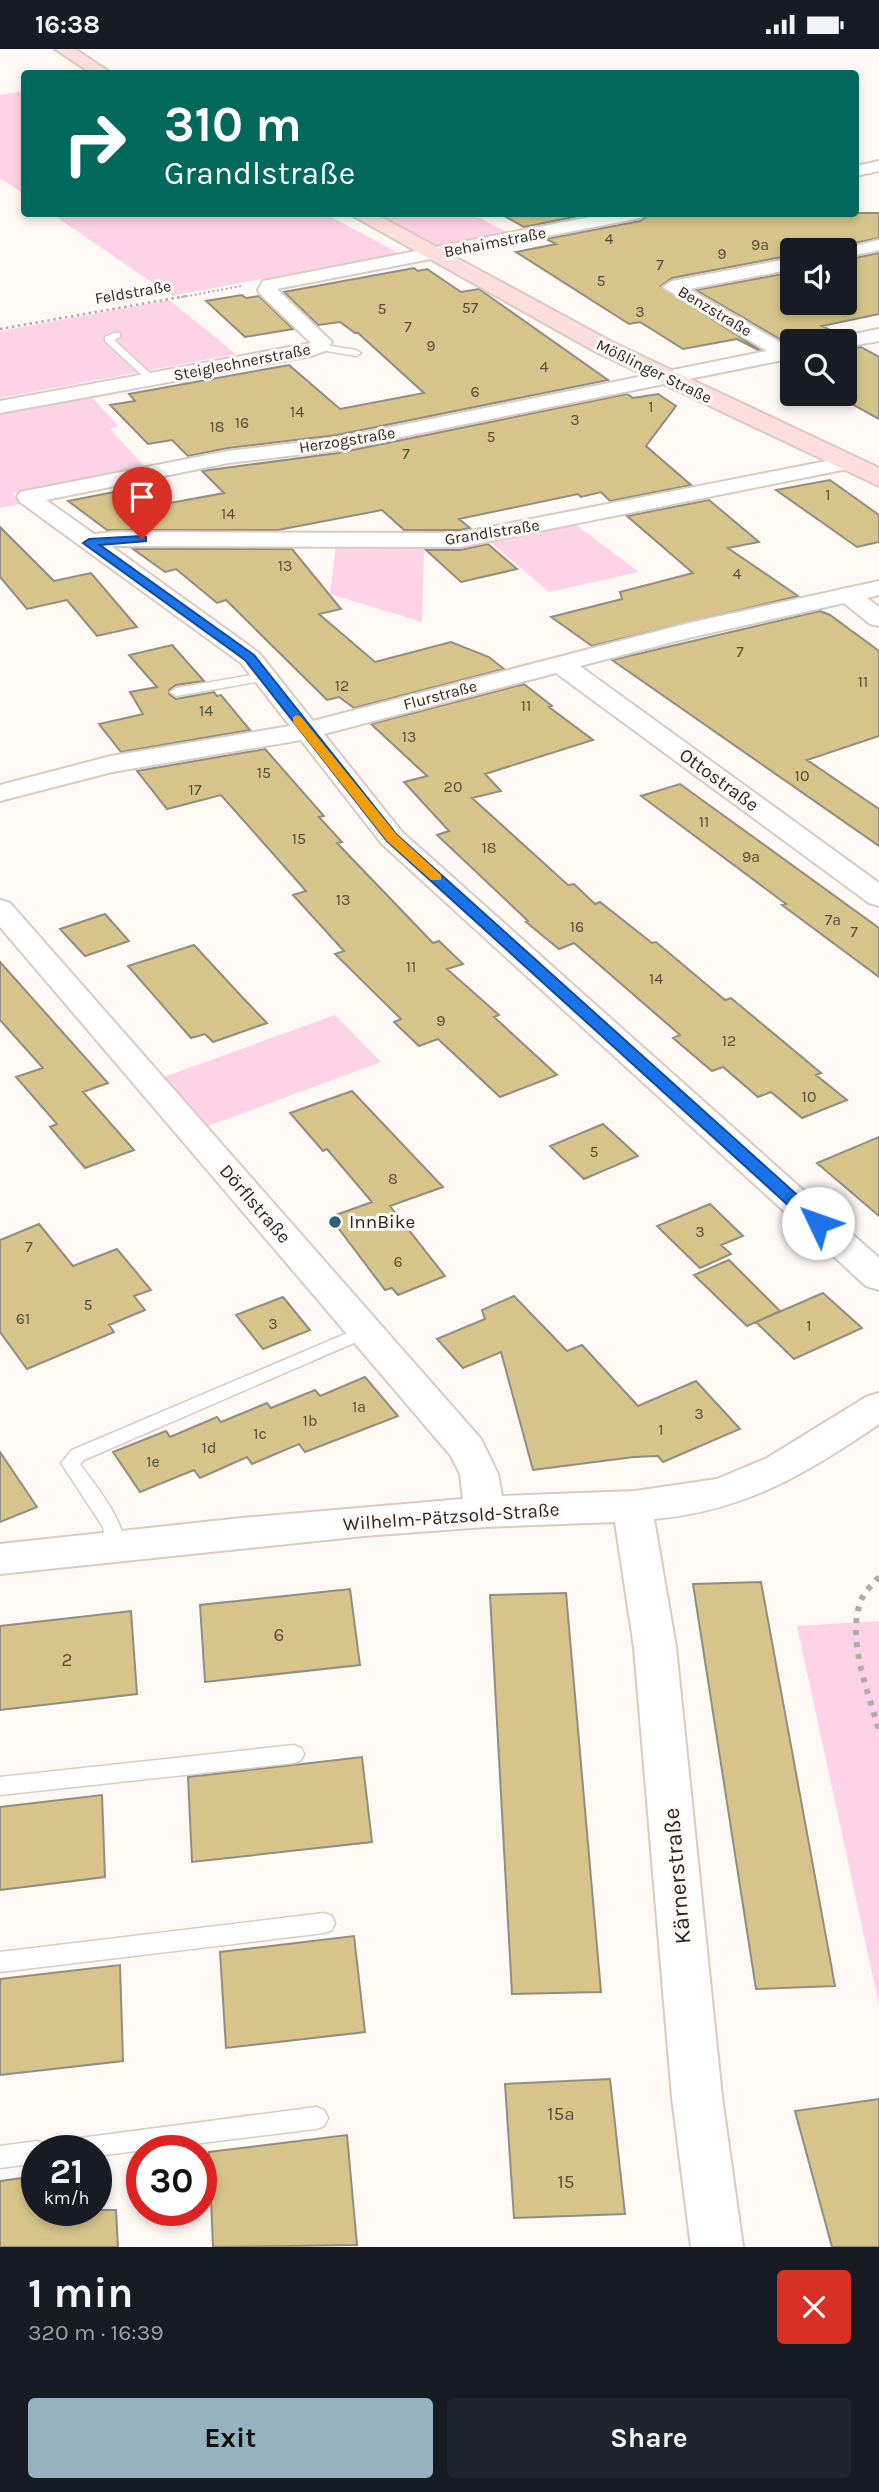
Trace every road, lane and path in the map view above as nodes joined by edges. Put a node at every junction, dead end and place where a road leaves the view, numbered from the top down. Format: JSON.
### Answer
{"nodes":[{"id":1,"x":63,"y":49,"type":"edge"},
{"id":2,"x":97,"y":70,"type":"edge"},
{"id":3,"x":879,"y":166,"type":"edge"},
{"id":4,"x":859,"y":170,"type":"edge"},
{"id":5,"x":365,"y":217,"type":"edge"},
{"id":6,"x":620,"y":217,"type":"edge"},
{"id":7,"x":879,"y":245,"type":"edge"},
{"id":8,"x":857,"y":250,"type":"edge"},
{"id":9,"x":433,"y":254,"type":"junction"},
{"id":10,"x":780,"y":266,"type":"edge"},
{"id":11,"x":270,"y":285,"type":"junction"},
{"id":12,"x":0,"y":328,"type":"edge"},
{"id":13,"x":117,"y":335,"type":"dead end"},
{"id":14,"x":879,"y":335,"type":"edge"},
{"id":15,"x":857,"y":339,"type":"edge"},
{"id":16,"x":318,"y":347,"type":"junction"},
{"id":17,"x":780,"y":348,"type":"edge"},
{"id":18,"x":356,"y":353,"type":"dead end"},
{"id":19,"x":780,"y":355,"type":"edge"},
{"id":20,"x":665,"y":377,"type":"junction"},
{"id":21,"x":151,"y":379,"type":"junction"},
{"id":22,"x":0,"y":407,"type":"edge"},
{"id":23,"x":847,"y":463,"type":"junction"},
{"id":24,"x":879,"y":478,"type":"edge"},
{"id":25,"x":89,"y":543,"type":"junction"},
{"id":26,"x":879,"y":588,"type":"edge"},
{"id":27,"x":849,"y":595,"type":"junction"},
{"id":28,"x":879,"y":619,"type":"edge"},
{"id":29,"x":559,"y":663,"type":"junction"},
{"id":30,"x":264,"y":677,"type":"junction"},
{"id":31,"x":176,"y":692,"type":"dead end"},
{"id":32,"x":306,"y":731,"type":"junction"},
{"id":33,"x":0,"y":793,"type":"edge"},
{"id":34,"x":879,"y":897,"type":"edge"},
{"id":35,"x":0,"y":909,"type":"edge"},
{"id":36,"x":879,"y":1278,"type":"edge"},
{"id":37,"x":363,"y":1332,"type":"junction"},
{"id":38,"x":879,"y":1406,"type":"edge"},
{"id":39,"x":632,"y":1506,"type":"junction"},
{"id":40,"x":485,"y":1512,"type":"junction"},
{"id":41,"x":114,"y":1546,"type":"junction"},
{"id":42,"x":0,"y":1559,"type":"edge"},
{"id":43,"x":879,"y":1577,"type":"edge"},
{"id":44,"x":879,"y":1731,"type":"edge"},
{"id":45,"x":294,"y":1754,"type":"dead end"},
{"id":46,"x":0,"y":1786,"type":"edge"},
{"id":47,"x":324,"y":1923,"type":"dead end"},
{"id":48,"x":0,"y":1962,"type":"edge"},
{"id":49,"x":316,"y":2118,"type":"dead end"},
{"id":50,"x":112,"y":2143,"type":"edge"},
{"id":51,"x":21,"y":2154,"type":"edge"},
{"id":52,"x":0,"y":2157,"type":"edge"},
{"id":53,"x":717,"y":2247,"type":"edge"}],
"edges":[{"from":1,"to":2,"type":"street"},
{"from":3,"to":4,"type":"street"},
{"from":5,"to":9,"type":"street","name":"Mößlinger Straße"},
{"from":6,"to":9,"type":"street","name":"Behaimstraße"},
{"from":7,"to":8,"type":"street"},
{"from":9,"to":11,"type":"street"},
{"from":9,"to":20,"type":"street","name":"Mößlinger Straße"},
{"from":10,"to":17,"type":"street","name":"Benzstraße"},
{"from":11,"to":12,"type":"path","name":"Feldstraße"},
{"from":11,"to":16,"type":"street","name":"Steiglechnerstraße"},
{"from":13,"to":21,"type":"lane"},
{"from":14,"to":15,"type":"street"},
{"from":16,"to":18,"type":"lane"},
{"from":16,"to":21,"type":"street","name":"Steiglechnerstraße"},
{"from":19,"to":20,"type":"street","name":"Herzogstraße"},
{"from":20,"to":23,"type":"street","name":"Mößlinger Straße"},
{"from":20,"to":25,"type":"street","name":"Herzogstraße"},
{"from":21,"to":22,"type":"street","name":"Steiglechnerstraße"},
{"from":23,"to":24,"type":"street","name":"Mößlinger Straße"},
{"from":23,"to":25,"type":"street","name":"Grandlstraße"},
{"from":25,"to":30,"type":"street"},
{"from":26,"to":27,"type":"street","name":"Flurstraße"},
{"from":27,"to":28,"type":"street"},
{"from":27,"to":29,"type":"street","name":"Flurstraße"},
{"from":29,"to":32,"type":"street","name":"Flurstraße"},
{"from":29,"to":34,"type":"street","name":"Ottostraße"},
{"from":30,"to":31,"type":"lane"},
{"from":30,"to":32,"type":"street"},
{"from":32,"to":33,"type":"street","name":"Flurstraße"},
{"from":32,"to":36,"type":"street"},
{"from":35,"to":37,"type":"street","name":"Dörflstraße"},
{"from":37,"to":40,"type":"street","name":"Dörflstraße"},
{"from":37,"to":41,"type":"lane"},
{"from":38,"to":39,"type":"street","name":"Wilhelm-Pätzsold-Straße"},
{"from":39,"to":40,"type":"street","name":"Wilhelm-Pätzsold-Straße"},
{"from":39,"to":53,"type":"street","name":"Kärnerstraße"},
{"from":40,"to":41,"type":"street","name":"Wilhelm-Pätzsold-Straße"},
{"from":41,"to":42,"type":"street","name":"Wilhelm-Pätzsold-Straße"},
{"from":43,"to":44,"type":"path"},
{"from":45,"to":46,"type":"lane"},
{"from":47,"to":48,"type":"lane"},
{"from":49,"to":50,"type":"lane"},
{"from":51,"to":52,"type":"lane"}]}
